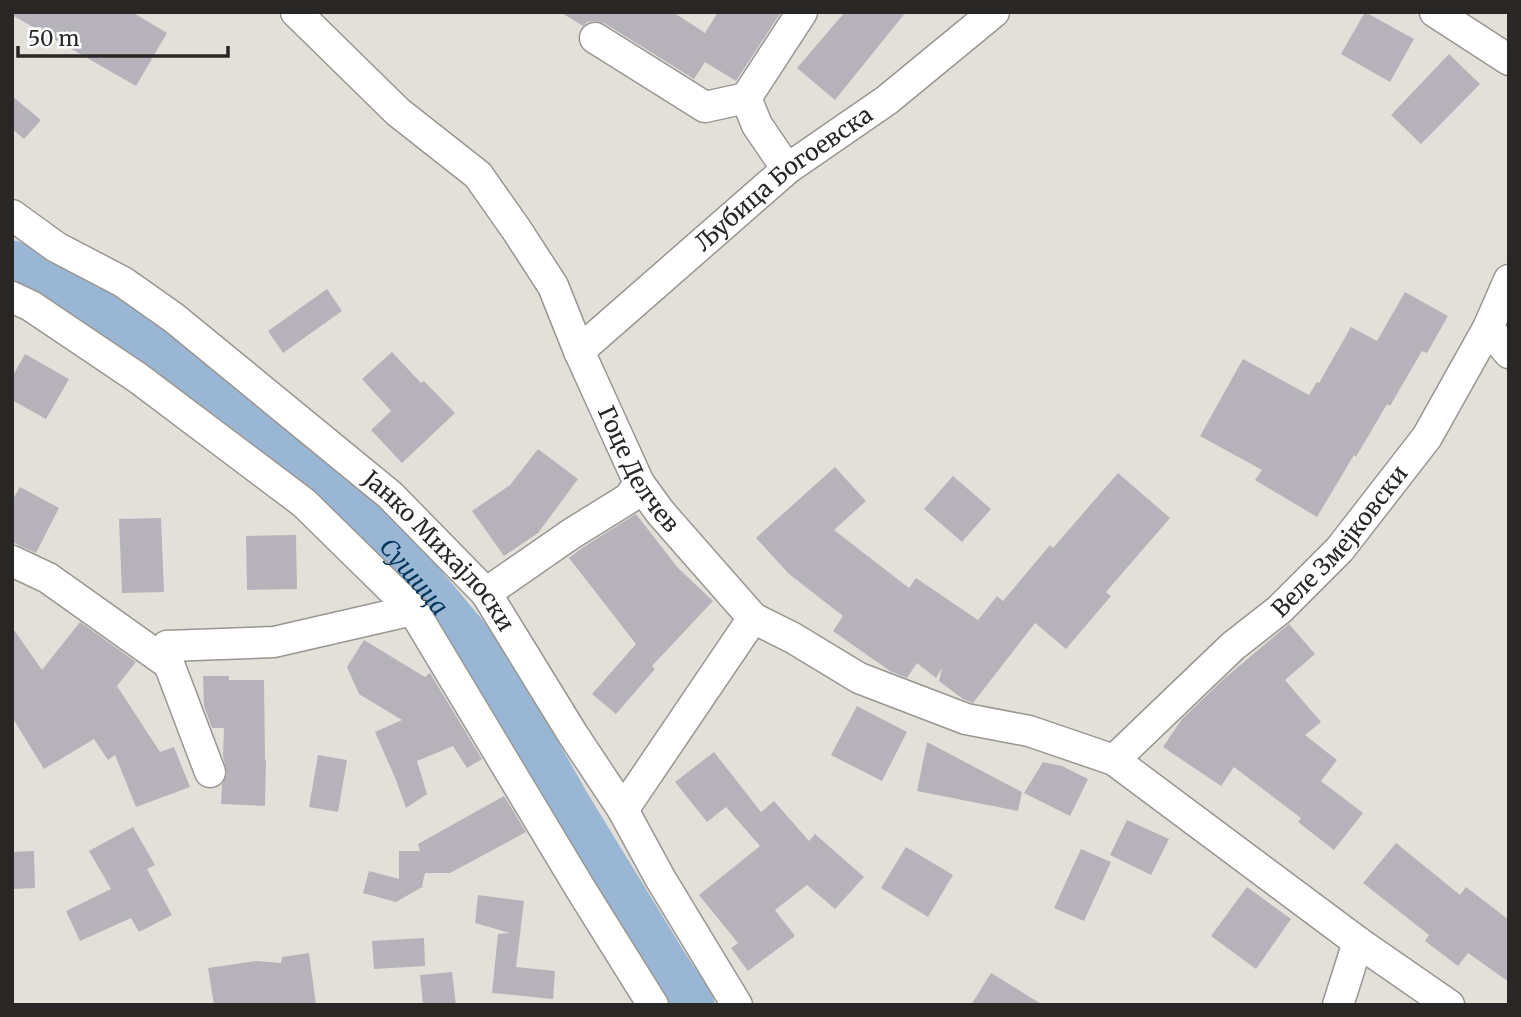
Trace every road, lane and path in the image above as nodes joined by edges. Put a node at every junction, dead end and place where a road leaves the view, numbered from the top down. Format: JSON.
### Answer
{"nodes":[{"id":1,"x":296,"y":12,"type":"edge"},
{"id":2,"x":802,"y":12,"type":"edge"},
{"id":3,"x":994,"y":12,"type":"edge"},
{"id":4,"x":1435,"y":12,"type":"edge"},
{"id":5,"x":595,"y":38,"type":"dead end"},
{"id":6,"x":1509,"y":60,"type":"edge"},
{"id":7,"x":746,"y":98,"type":"junction"},
{"id":8,"x":787,"y":169,"type":"junction"},
{"id":9,"x":12,"y":215,"type":"edge"},
{"id":10,"x":1509,"y":279,"type":"edge"},
{"id":11,"x":12,"y":297,"type":"edge"},
{"id":12,"x":1488,"y":328,"type":"junction"},
{"id":13,"x":579,"y":351,"type":"junction"},
{"id":14,"x":1509,"y":353,"type":"edge"},
{"id":15,"x":639,"y":483,"type":"junction"},
{"id":16,"x":12,"y":561,"type":"edge"},
{"id":17,"x":486,"y":593,"type":"junction"},
{"id":18,"x":413,"y":610,"type":"junction"},
{"id":19,"x":753,"y":618,"type":"junction"},
{"id":20,"x":169,"y":664,"type":"junction"},
{"id":21,"x":1114,"y":760,"type":"junction"},
{"id":22,"x":210,"y":772,"type":"dead end"},
{"id":23,"x":623,"y":810,"type":"junction"},
{"id":24,"x":1358,"y":942,"type":"junction"},
{"id":25,"x":653,"y":1005,"type":"edge"},
{"id":26,"x":737,"y":1005,"type":"edge"},
{"id":27,"x":1338,"y":1005,"type":"edge"},
{"id":28,"x":1449,"y":1005,"type":"edge"}],
"edges":[{"from":1,"to":13,"type":"street","name":"Гоце Делчев"},
{"from":2,"to":7,"type":"street"},
{"from":3,"to":8,"type":"street","name":"Љубица Богоевска"},
{"from":4,"to":6,"type":"street"},
{"from":5,"to":7,"type":"street"},
{"from":7,"to":8,"type":"street"},
{"from":8,"to":13,"type":"street","name":"Љубица Богоевска"},
{"from":9,"to":17,"type":"street","name":"Јанко Михајлоски"},
{"from":10,"to":12,"type":"street","name":"Веле Змејковски"},
{"from":11,"to":18,"type":"street"},
{"from":12,"to":14,"type":"street"},
{"from":12,"to":21,"type":"street","name":"Веле Змејковски"},
{"from":13,"to":15,"type":"street","name":"Гоце Делчев"},
{"from":15,"to":17,"type":"street"},
{"from":15,"to":19,"type":"street","name":"Гоце Делчев"},
{"from":16,"to":20,"type":"street"},
{"from":17,"to":23,"type":"street","name":"Јанко Михајлоски"},
{"from":18,"to":20,"type":"street"},
{"from":18,"to":25,"type":"street"},
{"from":19,"to":21,"type":"street","name":"Гоце Делчев"},
{"from":19,"to":23,"type":"street"},
{"from":20,"to":22,"type":"street"},
{"from":21,"to":24,"type":"street","name":"Гоце Делчев"},
{"from":23,"to":26,"type":"street","name":"Јанко Михајлоски"},
{"from":24,"to":27,"type":"street"},
{"from":24,"to":28,"type":"street"}]}
